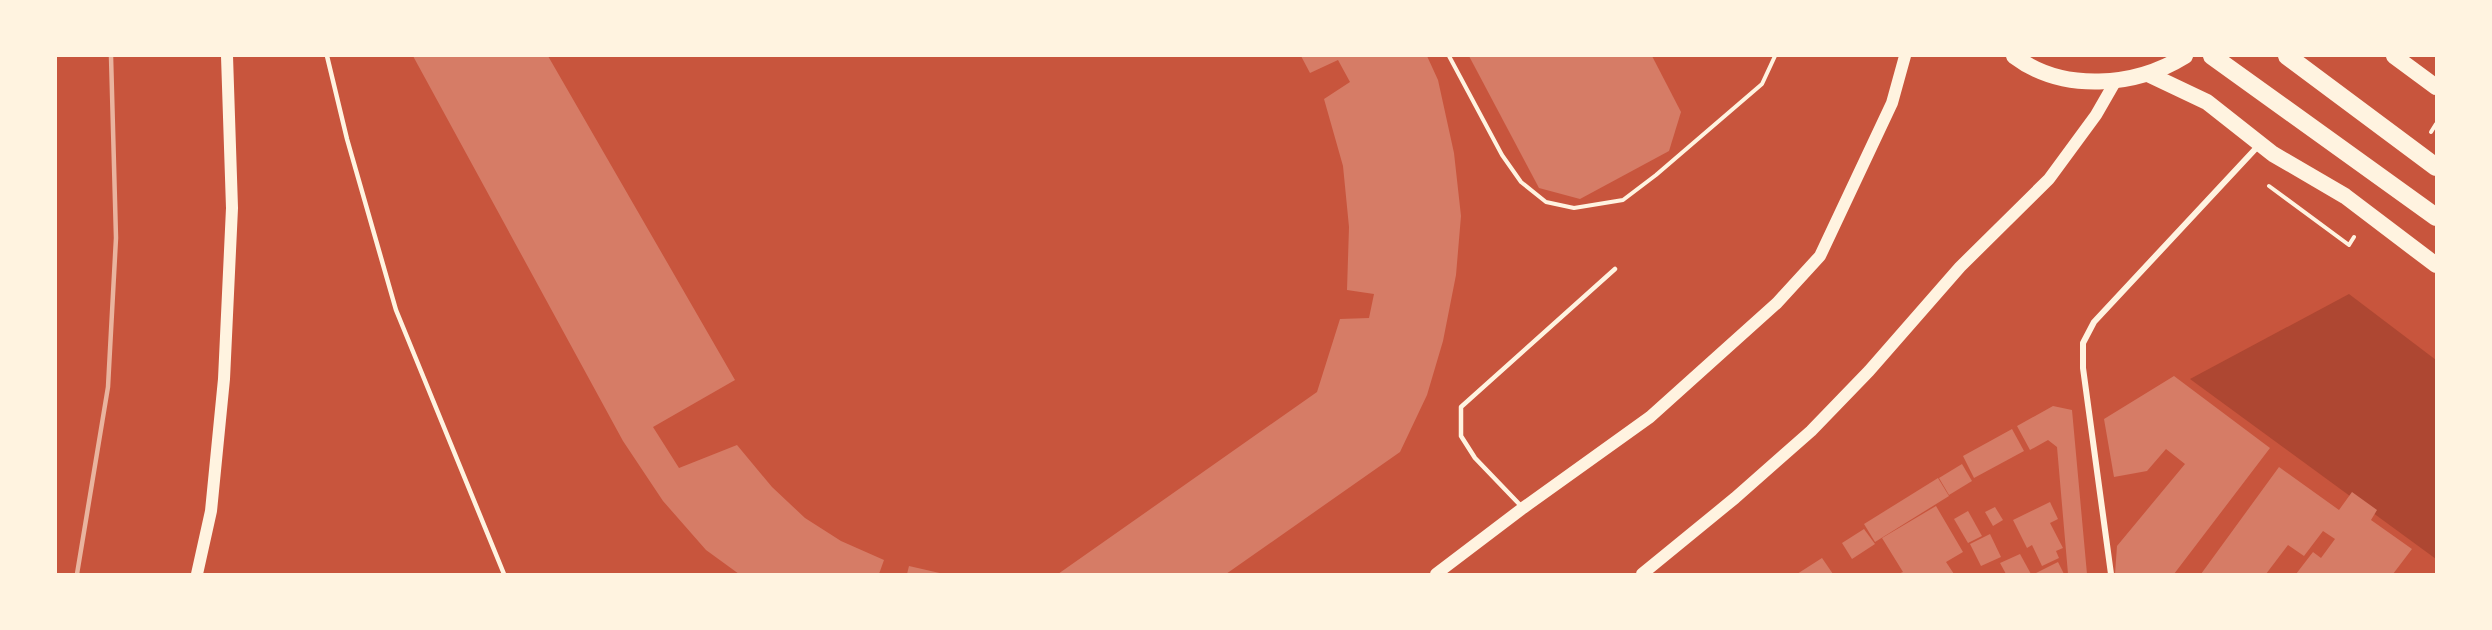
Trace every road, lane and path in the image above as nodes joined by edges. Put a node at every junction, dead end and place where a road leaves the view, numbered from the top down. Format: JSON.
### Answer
{"nodes":[{"id":1,"x":227,"y":56,"type":"edge"},
{"id":2,"x":327,"y":56,"type":"edge"},
{"id":3,"x":1449,"y":56,"type":"edge"},
{"id":4,"x":1775,"y":56,"type":"edge"},
{"id":5,"x":1905,"y":56,"type":"edge"},
{"id":6,"x":2014,"y":56,"type":"edge"},
{"id":7,"x":2186,"y":56,"type":"edge"},
{"id":8,"x":2212,"y":56,"type":"edge"},
{"id":9,"x":2287,"y":56,"type":"edge"},
{"id":10,"x":2394,"y":56,"type":"edge"},
{"id":11,"x":2148,"y":74,"type":"junction"},
{"id":12,"x":2115,"y":82,"type":"junction"},
{"id":13,"x":2436,"y":87,"type":"edge"},
{"id":14,"x":2260,"y":144,"type":"junction"},
{"id":15,"x":2436,"y":167,"type":"edge"},
{"id":16,"x":2263,"y":181,"type":"dead end"},
{"id":17,"x":2436,"y":217,"type":"edge"},
{"id":18,"x":2349,"y":245,"type":"dead end"},
{"id":19,"x":2436,"y":265,"type":"edge"},
{"id":20,"x":1615,"y":269,"type":"dead end"},
{"id":21,"x":1523,"y":508,"type":"junction"},
{"id":22,"x":197,"y":574,"type":"edge"},
{"id":23,"x":504,"y":574,"type":"edge"},
{"id":24,"x":1436,"y":574,"type":"edge"},
{"id":25,"x":1642,"y":574,"type":"edge"},
{"id":26,"x":2110,"y":574,"type":"edge"}],
"edges":[{"from":1,"to":22,"type":"main road"},
{"from":2,"to":23,"type":"lane"},
{"from":3,"to":4,"type":"path"},
{"from":5,"to":21,"type":"main road"},
{"from":6,"to":12,"type":"highway"},
{"from":7,"to":11,"type":"highway"},
{"from":8,"to":17,"type":"highway"},
{"from":9,"to":15,"type":"highway"},
{"from":10,"to":13,"type":"highway"},
{"from":11,"to":12,"type":"highway"},
{"from":11,"to":14,"type":"highway"},
{"from":12,"to":25,"type":"main road"},
{"from":14,"to":19,"type":"highway"},
{"from":14,"to":26,"type":"street"},
{"from":16,"to":18,"type":"path"},
{"from":20,"to":21,"type":"lane"},
{"from":21,"to":24,"type":"main road"}]}
